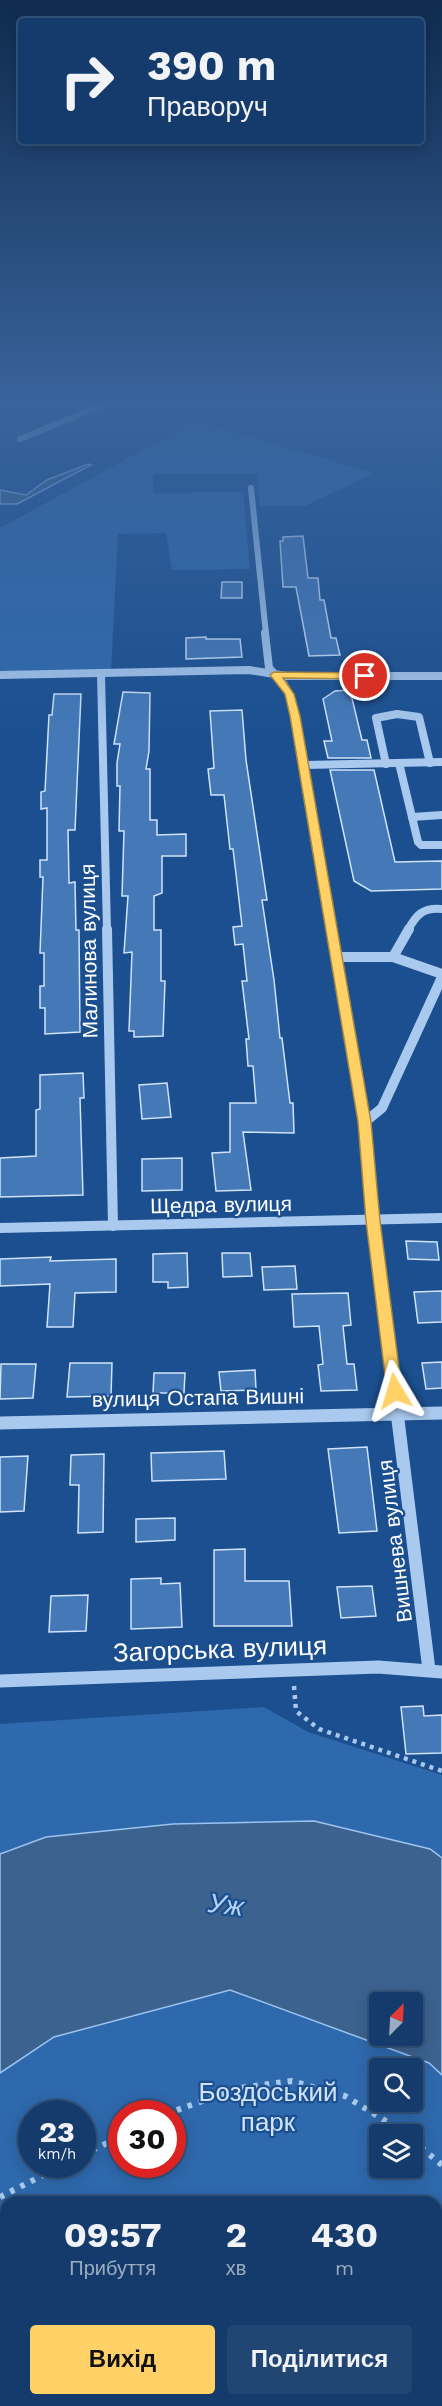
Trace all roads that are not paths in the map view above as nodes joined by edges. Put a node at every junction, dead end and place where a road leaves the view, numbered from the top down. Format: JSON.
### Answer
{"nodes":[{"id":1,"x":254,"y":514,"type":"edge"},
{"id":2,"x":0,"y":675,"type":"edge"},
{"id":3,"x":101,"y":675,"type":"junction"},
{"id":4,"x":274,"y":675,"type":"junction"},
{"id":5,"x":442,"y":676,"type":"edge"},
{"id":6,"x":442,"y":762,"type":"edge"},
{"id":7,"x":399,"y":763,"type":"junction"},
{"id":8,"x":430,"y":763,"type":"junction"},
{"id":9,"x":386,"y":764,"type":"junction"},
{"id":10,"x":305,"y":765,"type":"junction"},
{"id":11,"x":442,"y":815,"type":"edge"},
{"id":12,"x":412,"y":817,"type":"junction"},
{"id":13,"x":442,"y":845,"type":"edge"},
{"id":14,"x":442,"y":909,"type":"edge"},
{"id":15,"x":337,"y":957,"type":"junction"},
{"id":16,"x":393,"y":957,"type":"junction"},
{"id":17,"x":442,"y":976,"type":"edge"},
{"id":18,"x":365,"y":1122,"type":"junction"},
{"id":19,"x":442,"y":1218,"type":"edge"},
{"id":20,"x":373,"y":1221,"type":"junction"},
{"id":21,"x":113,"y":1226,"type":"junction"},
{"id":22,"x":0,"y":1228,"type":"edge"},
{"id":23,"x":398,"y":1413,"type":"junction"},
{"id":24,"x":442,"y":1413,"type":"edge"},
{"id":25,"x":0,"y":1423,"type":"edge"},
{"id":26,"x":435,"y":1671,"type":"edge"},
{"id":27,"x":0,"y":1682,"type":"edge"}],
"edges":[{"from":1,"to":4,"type":"street","name":"Вишнева вулиця"},
{"from":2,"to":3,"type":"street"},
{"from":3,"to":4,"type":"street"},
{"from":3,"to":21,"type":"street","name":"Малинова вулиця"},
{"from":4,"to":5,"type":"street"},
{"from":4,"to":10,"type":"street","name":"Вишнева вулиця"},
{"from":6,"to":8,"type":"street"},
{"from":7,"to":8,"type":"street"},
{"from":7,"to":9,"type":"street"},
{"from":7,"to":12,"type":"street"},
{"from":8,"to":9,"type":"street"},
{"from":9,"to":10,"type":"street"},
{"from":10,"to":15,"type":"street","name":"Вишнева вулиця"},
{"from":11,"to":12,"type":"street"},
{"from":12,"to":13,"type":"street"},
{"from":14,"to":16,"type":"street"},
{"from":15,"to":16,"type":"street"},
{"from":15,"to":18,"type":"street","name":"Вишнева вулиця"},
{"from":16,"to":17,"type":"street"},
{"from":17,"to":18,"type":"street"},
{"from":18,"to":20,"type":"street","name":"Вишнева вулиця"},
{"from":19,"to":20,"type":"street","name":"Щедра вулиця"},
{"from":20,"to":21,"type":"street","name":"Щедра вулиця"},
{"from":20,"to":23,"type":"street","name":"Вишнева вулиця"},
{"from":21,"to":22,"type":"street","name":"Щедра вулиця"},
{"from":23,"to":24,"type":"street","name":"вулиця Остапа Вишні"},
{"from":23,"to":25,"type":"street","name":"вулиця Остапа Вишні"},
{"from":23,"to":26,"type":"street","name":"Вишнева вулиця"},
{"from":26,"to":27,"type":"street","name":"Загорська вулиця"}]}
